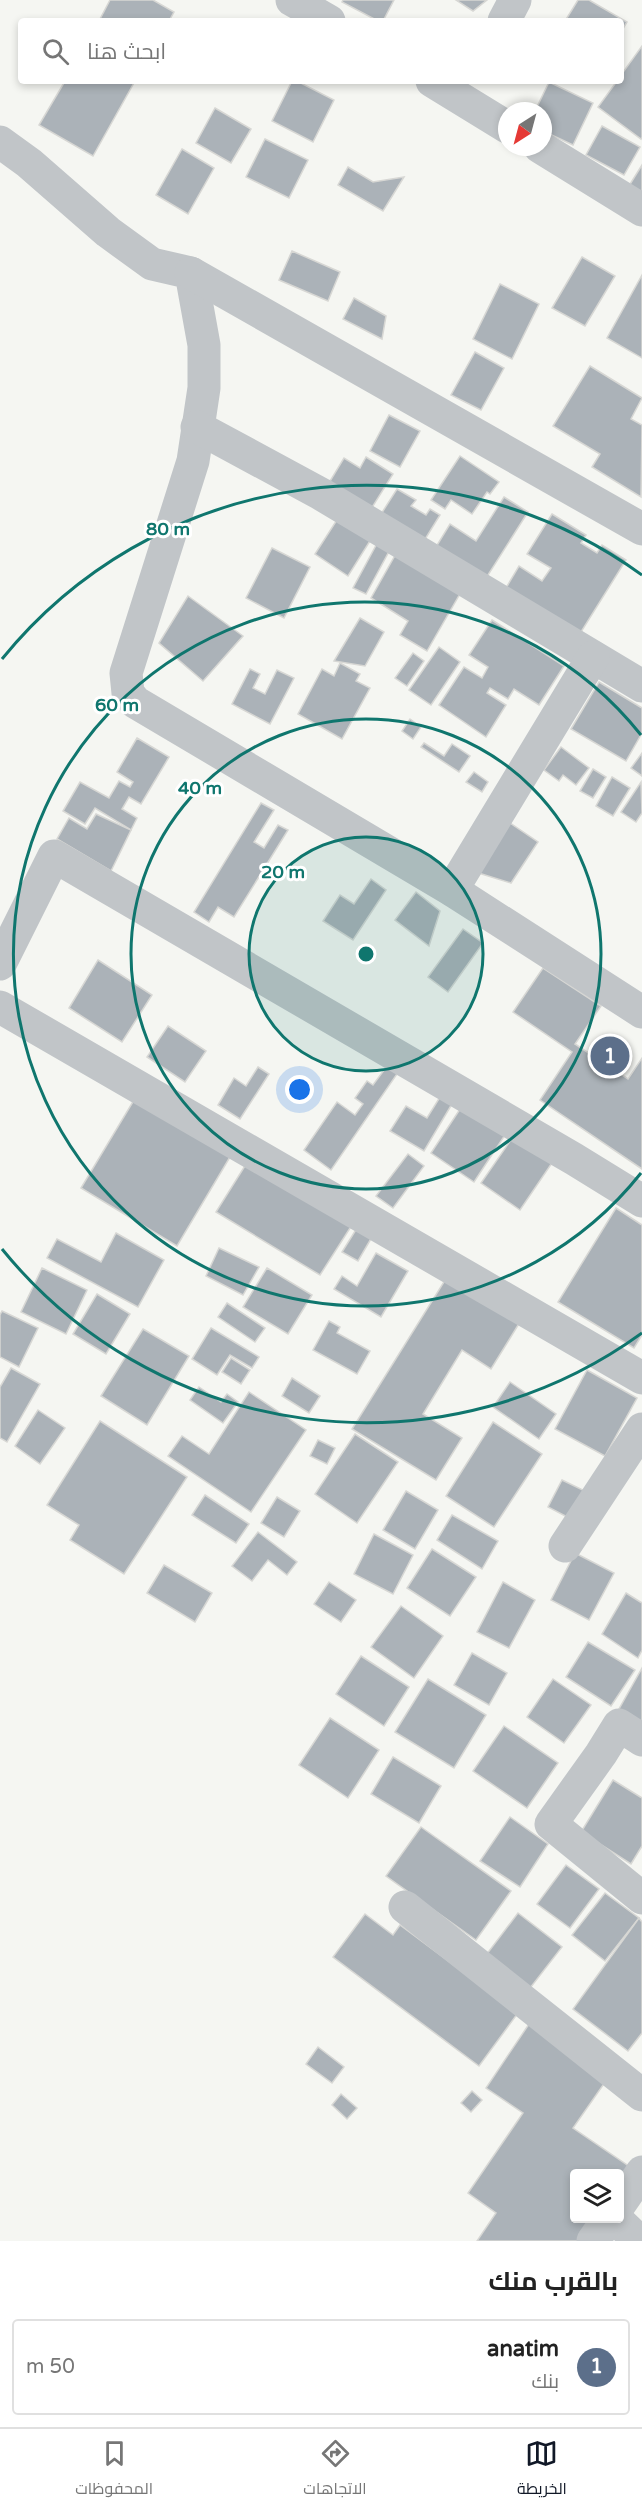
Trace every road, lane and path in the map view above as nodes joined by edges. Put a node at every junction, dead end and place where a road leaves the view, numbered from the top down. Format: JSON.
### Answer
{"nodes":[{"id":1,"x":292,"y":0,"type":"edge"},
{"id":2,"x":515,"y":0,"type":"edge"},
{"id":3,"x":324,"y":18,"type":"edge"},
{"id":4,"x":506,"y":18,"type":"edge"},
{"id":5,"x":443,"y":84,"type":"edge"},
{"id":6,"x":466,"y":90,"type":"edge"},
{"id":7,"x":498,"y":119,"type":"edge"},
{"id":8,"x":0,"y":142,"type":"edge"},
{"id":9,"x":552,"y":154,"type":"edge"},
{"id":10,"x":642,"y":210,"type":"edge"},
{"id":11,"x":191,"y":273,"type":"junction"},
{"id":12,"x":197,"y":427,"type":"junction"},
{"id":13,"x":642,"y":530,"type":"edge"},
{"id":14,"x":593,"y":657,"type":"junction"},
{"id":15,"x":642,"y":686,"type":"edge"},
{"id":16,"x":452,"y":890,"type":"junction"},
{"id":17,"x":0,"y":964,"type":"edge"},
{"id":18,"x":0,"y":1007,"type":"edge"},
{"id":19,"x":642,"y":1012,"type":"edge"},
{"id":20,"x":642,"y":1201,"type":"edge"},
{"id":21,"x":642,"y":1378,"type":"edge"},
{"id":22,"x":642,"y":1429,"type":"edge"},
{"id":23,"x":565,"y":1546,"type":"dead end"},
{"id":24,"x":642,"y":1740,"type":"edge"},
{"id":25,"x":642,"y":1898,"type":"edge"},
{"id":26,"x":405,"y":1907,"type":"dead end"},
{"id":27,"x":642,"y":2095,"type":"edge"},
{"id":28,"x":642,"y":2172,"type":"edge"},
{"id":29,"x":624,"y":2198,"type":"edge"},
{"id":30,"x":606,"y":2223,"type":"edge"},
{"id":31,"x":620,"y":2223,"type":"edge"},
{"id":32,"x":593,"y":2241,"type":"edge"},
{"id":33,"x":639,"y":2241,"type":"edge"}],
"edges":[{"from":1,"to":3,"type":"street"},
{"from":2,"to":4,"type":"street"},
{"from":5,"to":6,"type":"street"},
{"from":6,"to":7,"type":"street"},
{"from":8,"to":11,"type":"street"},
{"from":9,"to":10,"type":"street"},
{"from":11,"to":12,"type":"street"},
{"from":11,"to":13,"type":"street"},
{"from":12,"to":14,"type":"street"},
{"from":12,"to":16,"type":"street"},
{"from":14,"to":15,"type":"street"},
{"from":14,"to":16,"type":"street"},
{"from":16,"to":19,"type":"street"},
{"from":17,"to":20,"type":"street"},
{"from":18,"to":21,"type":"street"},
{"from":22,"to":23,"type":"street"},
{"from":24,"to":25,"type":"street"},
{"from":26,"to":27,"type":"street"},
{"from":28,"to":29,"type":"street"},
{"from":30,"to":32,"type":"street"},
{"from":31,"to":33,"type":"street"}]}
